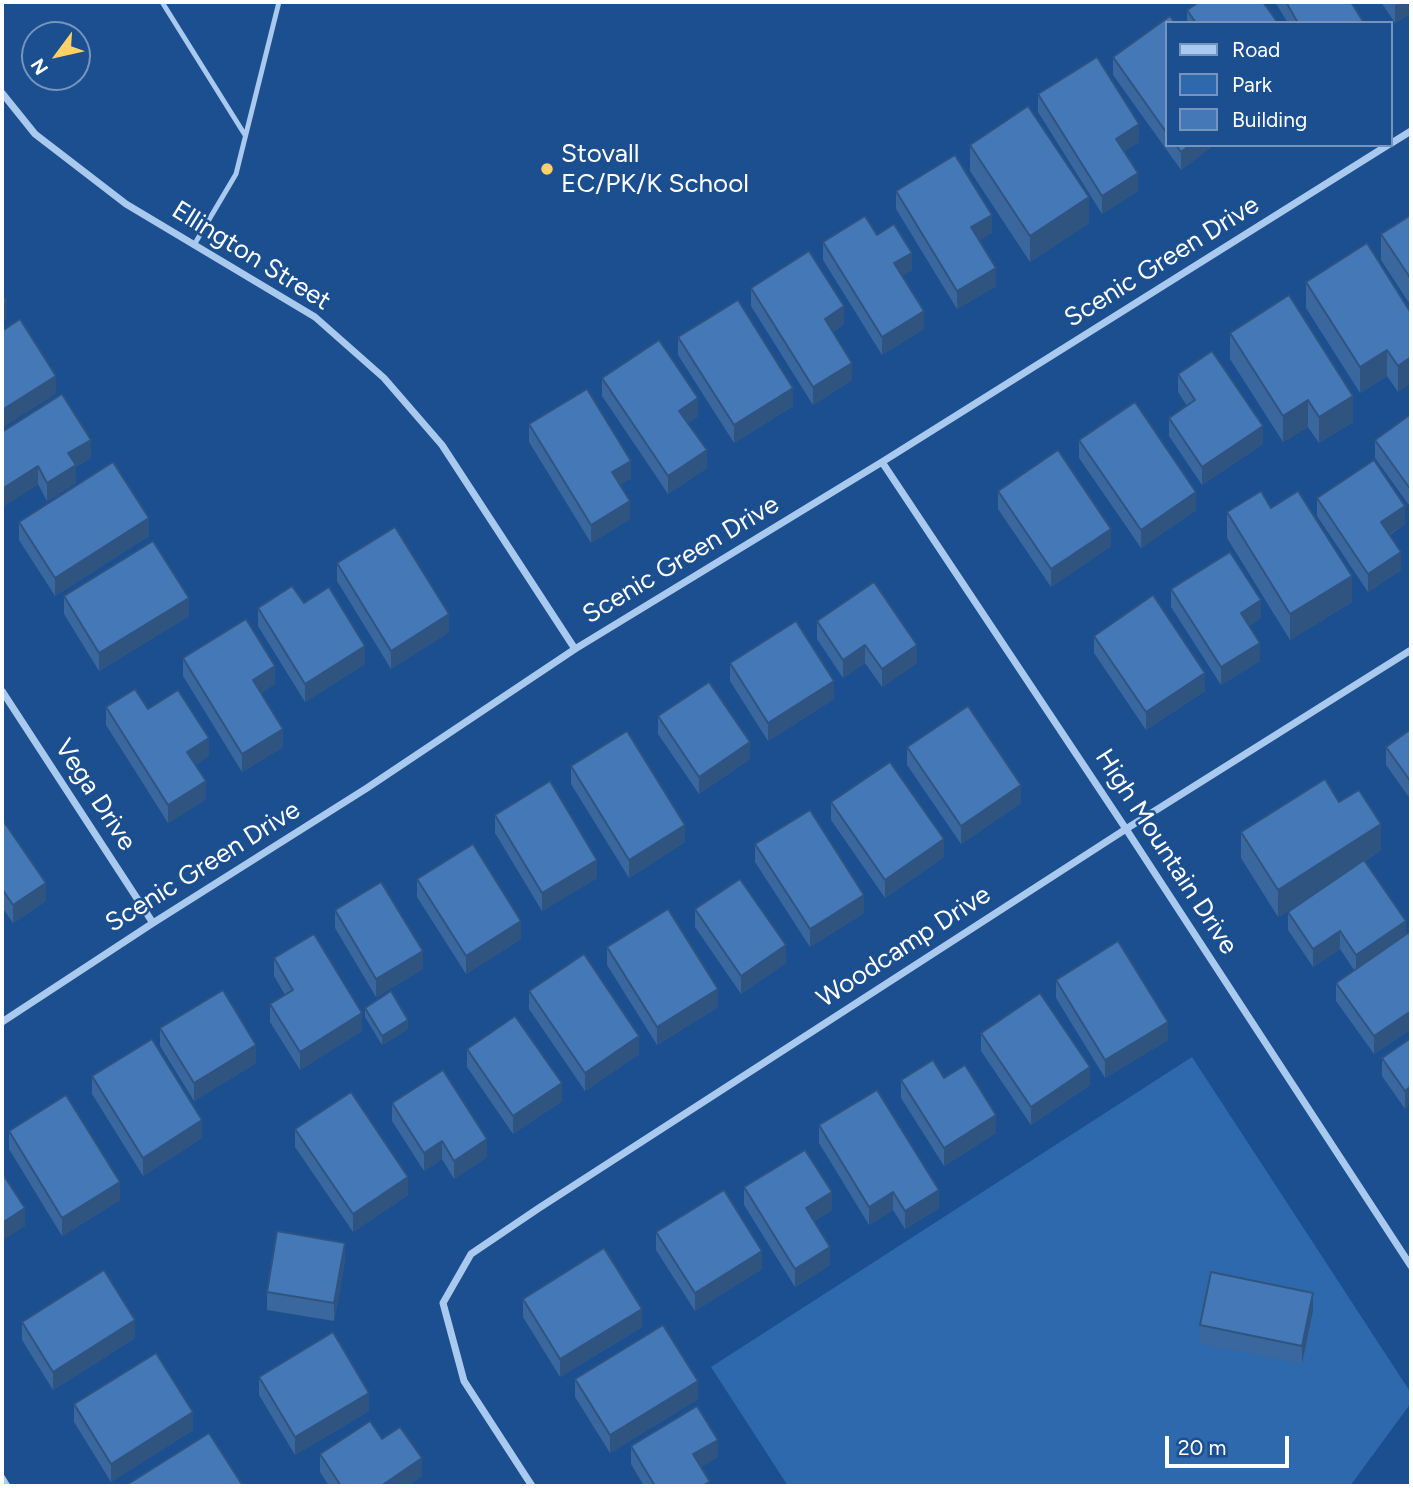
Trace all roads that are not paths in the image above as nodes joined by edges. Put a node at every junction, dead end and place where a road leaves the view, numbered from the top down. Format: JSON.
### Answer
{"nodes":[{"id":1,"x":162,"y":2,"type":"edge"},
{"id":2,"x":279,"y":2,"type":"edge"},
{"id":3,"x":2,"y":93,"type":"edge"},
{"id":4,"x":1411,"y":131,"type":"edge"},
{"id":5,"x":245,"y":135,"type":"junction"},
{"id":6,"x":1392,"y":142,"type":"edge"},
{"id":7,"x":1384,"y":147,"type":"edge"},
{"id":8,"x":194,"y":245,"type":"junction"},
{"id":9,"x":882,"y":462,"type":"junction"},
{"id":10,"x":575,"y":649,"type":"junction"},
{"id":11,"x":1411,"y":650,"type":"edge"},
{"id":12,"x":2,"y":691,"type":"edge"},
{"id":13,"x":1126,"y":829,"type":"junction"},
{"id":14,"x":153,"y":923,"type":"junction"},
{"id":15,"x":2,"y":1021,"type":"edge"},
{"id":16,"x":1411,"y":1266,"type":"edge"},
{"id":17,"x":2,"y":1478,"type":"edge"},
{"id":18,"x":7,"y":1486,"type":"edge"},
{"id":19,"x":532,"y":1486,"type":"edge"}],
"edges":[{"from":1,"to":5,"type":"lane"},
{"from":2,"to":5,"type":"lane"},
{"from":3,"to":8,"type":"street","name":"Ellington Street"},
{"from":4,"to":6,"type":"street","name":"Scenic Green Drive"},
{"from":5,"to":8,"type":"lane"},
{"from":7,"to":9,"type":"street","name":"Scenic Green Drive"},
{"from":8,"to":10,"type":"street","name":"Ellington Street"},
{"from":9,"to":10,"type":"street","name":"Scenic Green Drive"},
{"from":9,"to":13,"type":"street","name":"High Mountain Drive"},
{"from":10,"to":14,"type":"street","name":"Scenic Green Drive"},
{"from":11,"to":13,"type":"street","name":"Woodcamp Drive"},
{"from":12,"to":14,"type":"street","name":"Vega Drive"},
{"from":13,"to":16,"type":"street","name":"High Mountain Drive"},
{"from":13,"to":19,"type":"street","name":"Woodcamp Drive"},
{"from":14,"to":15,"type":"street","name":"Scenic Green Drive"},
{"from":17,"to":18,"type":"street"}]}
